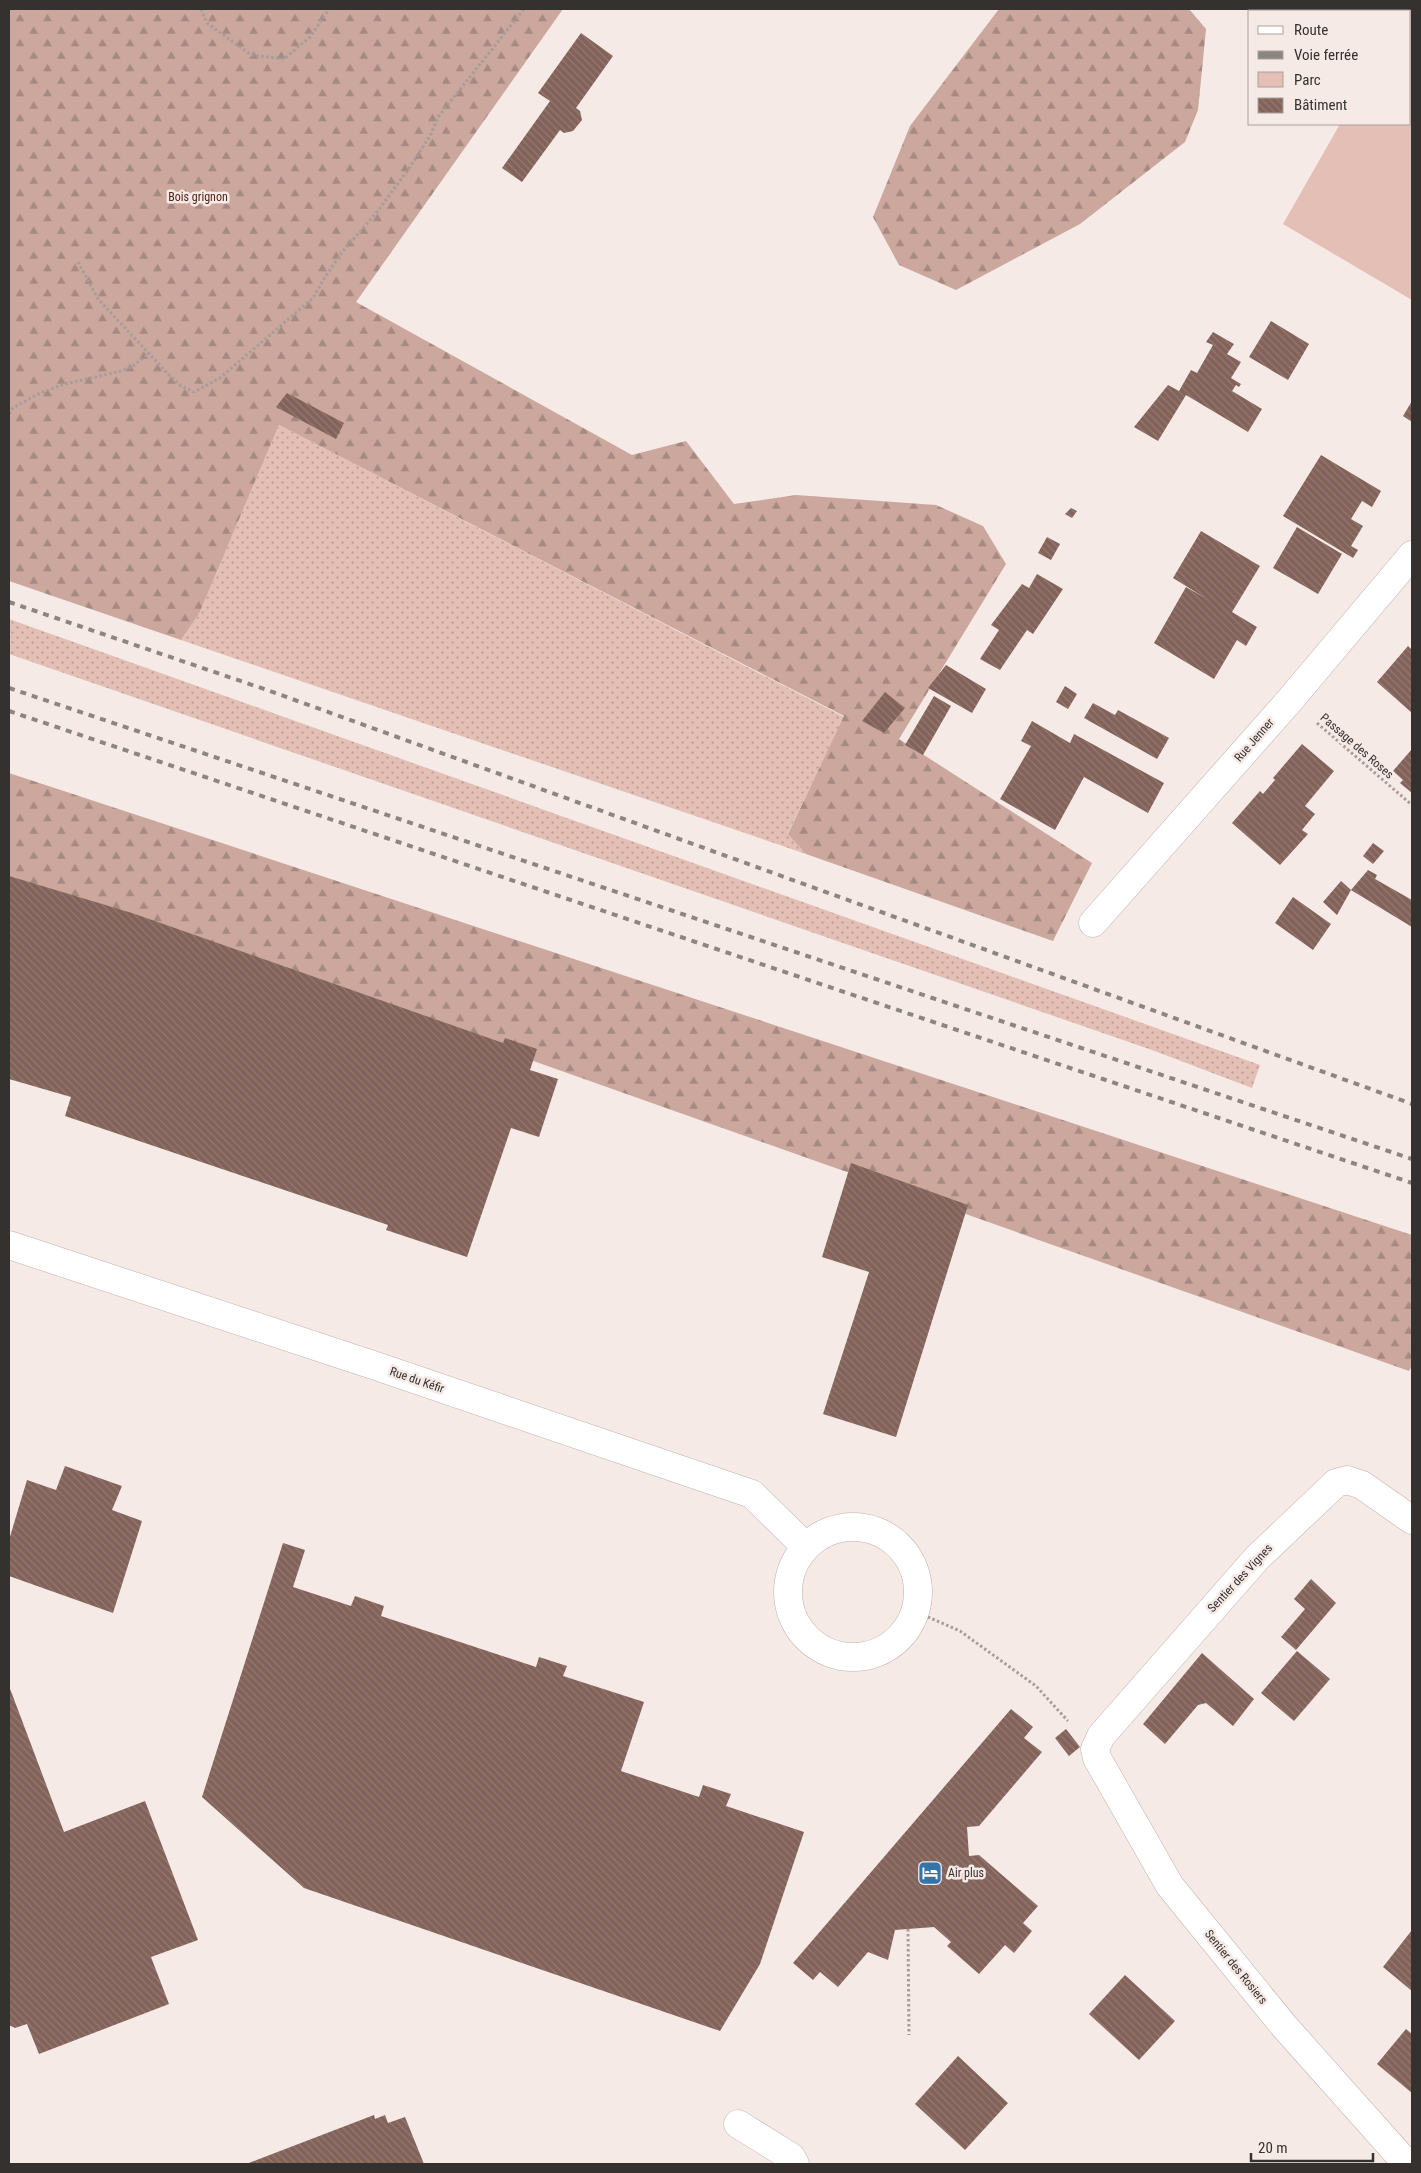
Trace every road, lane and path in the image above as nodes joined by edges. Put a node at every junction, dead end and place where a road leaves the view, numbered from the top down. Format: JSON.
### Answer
{"nodes":[{"id":1,"x":201,"y":9,"type":"edge"},
{"id":2,"x":329,"y":9,"type":"edge"},
{"id":3,"x":524,"y":9,"type":"edge"},
{"id":4,"x":78,"y":262,"type":"dead end"},
{"id":5,"x":149,"y":353,"type":"junction"},
{"id":6,"x":9,"y":414,"type":"edge"},
{"id":7,"x":1412,"y":555,"type":"edge"},
{"id":8,"x":1290,"y":700,"type":"junction"},
{"id":9,"x":1412,"y":805,"type":"edge"},
{"id":10,"x":1093,"y":923,"type":"dead end"},
{"id":11,"x":9,"y":1245,"type":"edge"},
{"id":12,"x":1412,"y":1520,"type":"edge"},
{"id":13,"x":806,"y":1547,"type":"junction"},
{"id":14,"x":914,"y":1611,"type":"junction"},
{"id":15,"x":1095,"y":1749,"type":"junction"},
{"id":16,"x":908,"y":1929,"type":"dead end"},
{"id":17,"x":909,"y":2035,"type":"dead end"},
{"id":18,"x":738,"y":2124,"type":"dead end"},
{"id":19,"x":795,"y":2164,"type":"edge"},
{"id":20,"x":1407,"y":2164,"type":"edge"}],
"edges":[{"from":1,"to":2,"type":"path"},
{"from":3,"to":5,"type":"path"},
{"from":4,"to":5,"type":"path"},
{"from":5,"to":6,"type":"path"},
{"from":7,"to":8,"type":"street","name":"Rue Jenner"},
{"from":8,"to":9,"type":"path","name":"Passage des Roses"},
{"from":8,"to":10,"type":"street","name":"Rue Jenner"},
{"from":11,"to":13,"type":"street","name":"Rue du Kéfir"},
{"from":12,"to":15,"type":"street","name":"Sentier des Vignes"},
{"from":13,"to":14,"type":"street"},
{"from":13,"to":14,"type":"street"},
{"from":14,"to":15,"type":"path"},
{"from":15,"to":20,"type":"street","name":"Sentier des Rosiers"},
{"from":16,"to":17,"type":"path"},
{"from":18,"to":19,"type":"street"}]}
